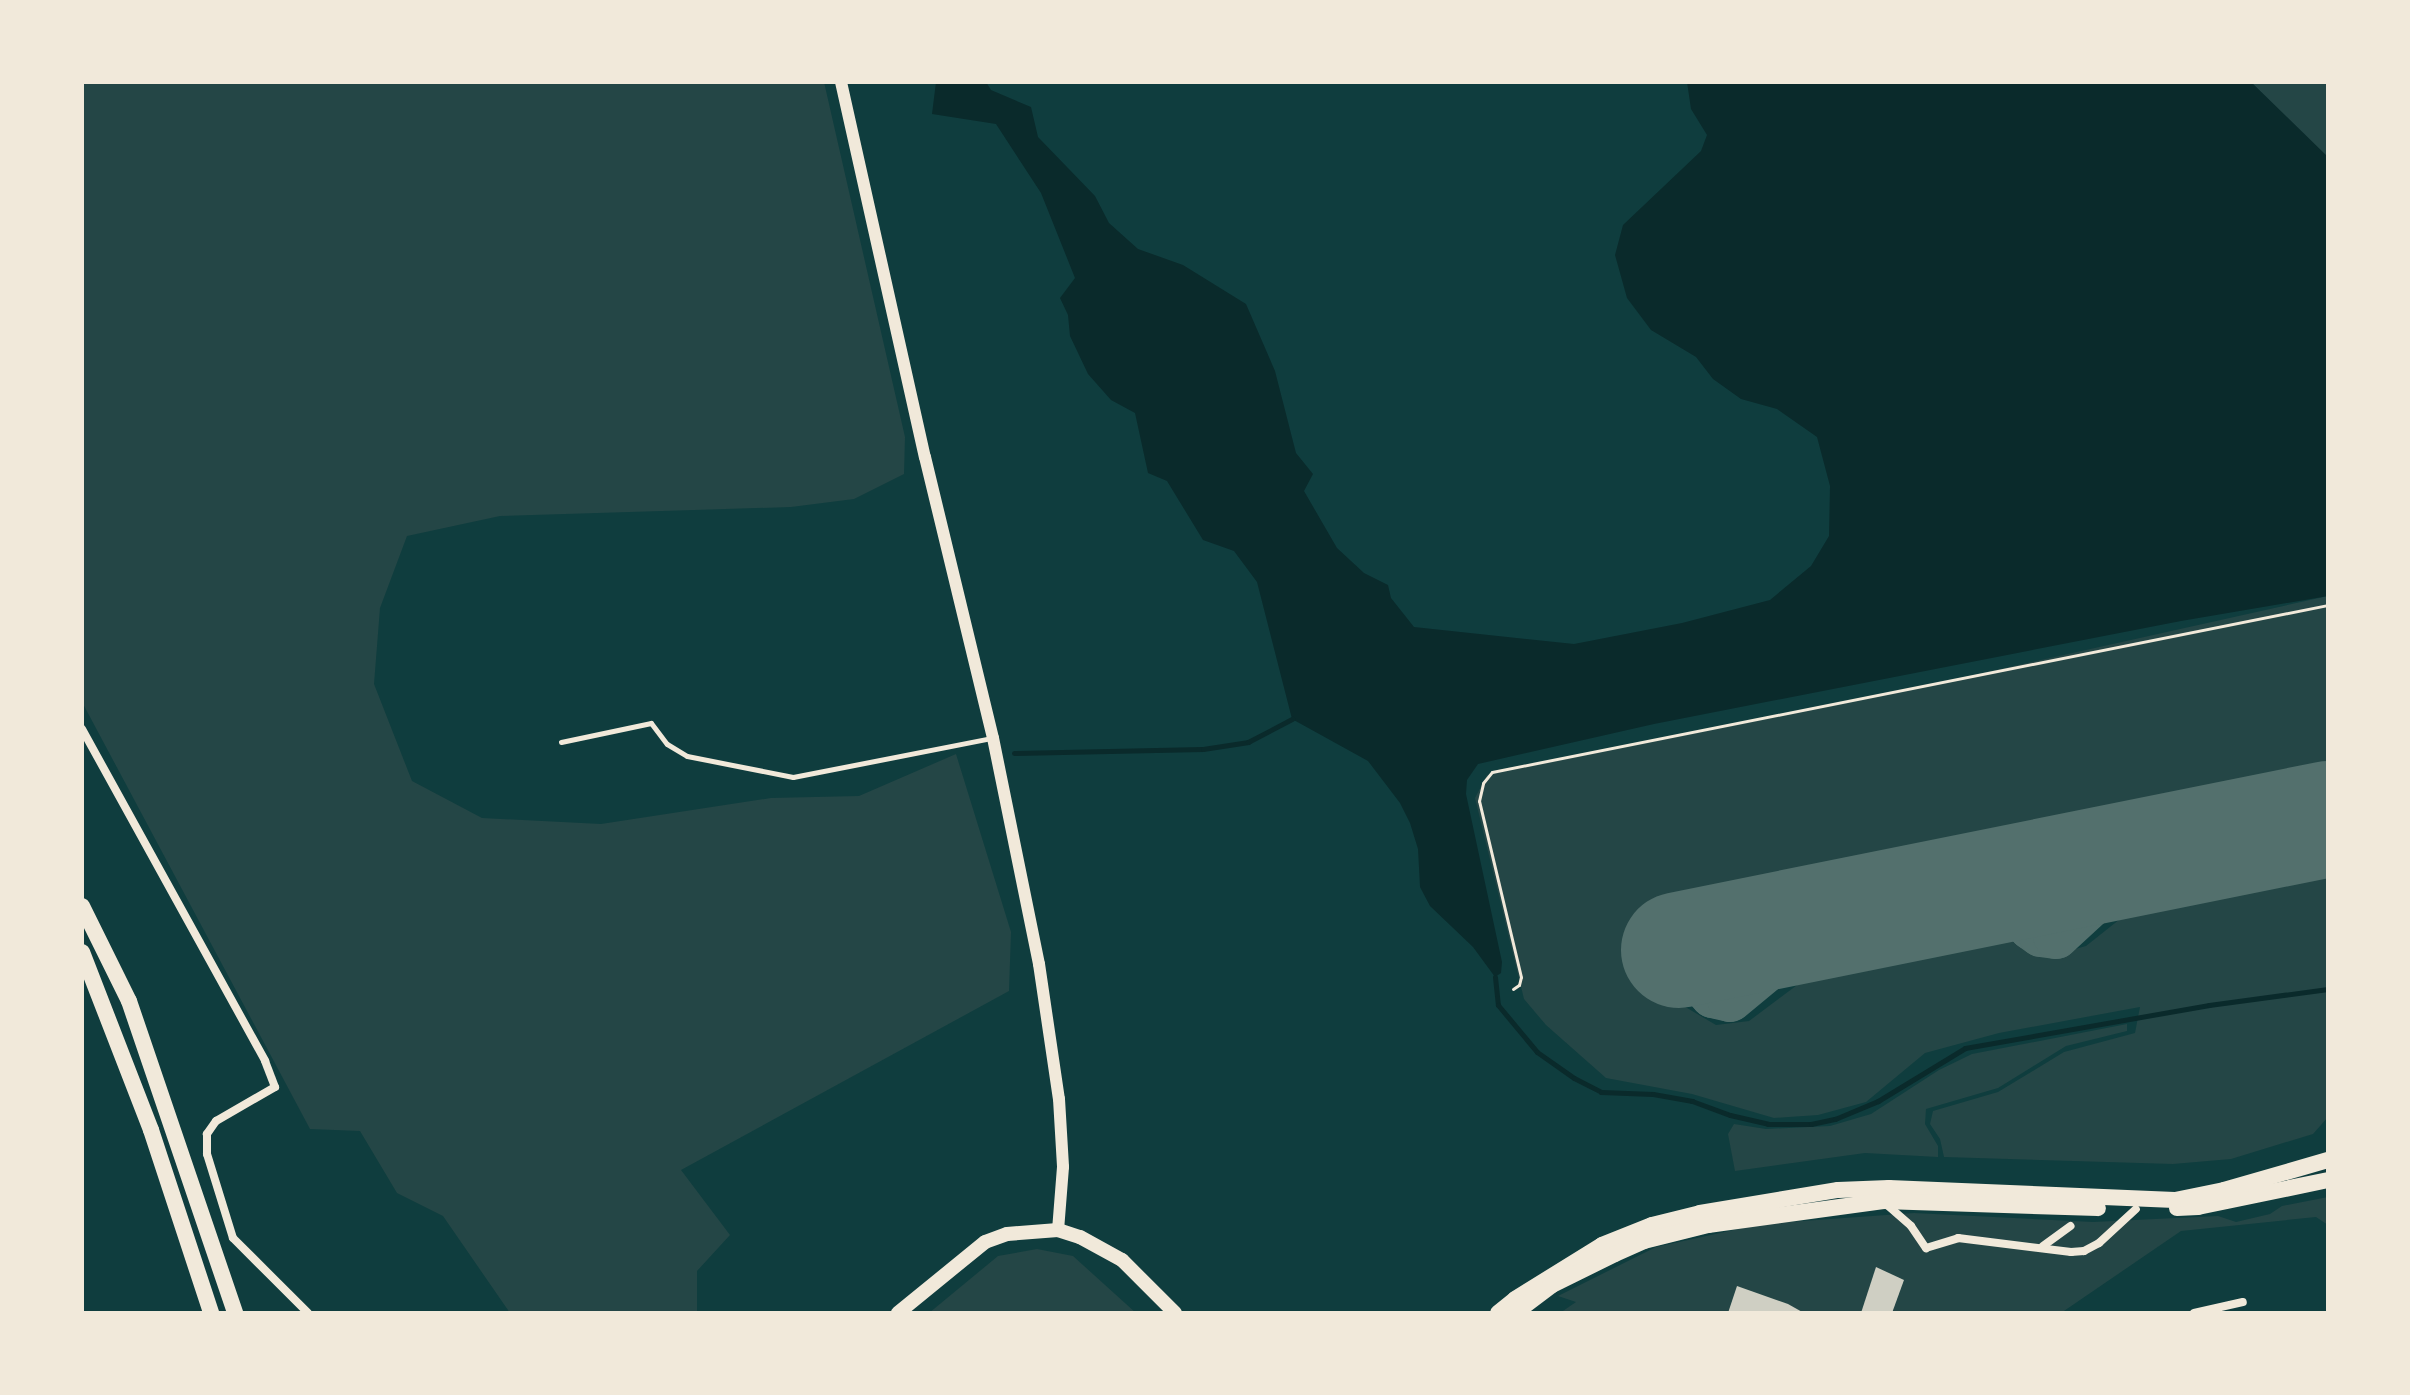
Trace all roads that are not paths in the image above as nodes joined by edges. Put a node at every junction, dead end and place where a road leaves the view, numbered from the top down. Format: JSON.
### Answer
{"nodes":[{"id":1,"x":841,"y":82,"type":"edge"},
{"id":2,"x":82,"y":729,"type":"edge"},
{"id":3,"x":993,"y":738,"type":"junction"},
{"id":4,"x":561,"y":742,"type":"dead end"},
{"id":5,"x":82,"y":906,"type":"edge"},
{"id":6,"x":82,"y":952,"type":"edge"},
{"id":7,"x":2328,"y":1160,"type":"edge"},
{"id":8,"x":2328,"y":1180,"type":"edge"},
{"id":9,"x":1883,"y":1201,"type":"junction"},
{"id":10,"x":2136,"y":1209,"type":"junction"},
{"id":11,"x":2071,"y":1226,"type":"dead end"},
{"id":12,"x":1058,"y":1230,"type":"junction"},
{"id":13,"x":2043,"y":1246,"type":"junction"},
{"id":14,"x":2243,"y":1302,"type":"dead end"},
{"id":15,"x":211,"y":1313,"type":"edge"},
{"id":16,"x":235,"y":1313,"type":"edge"},
{"id":17,"x":308,"y":1313,"type":"edge"},
{"id":18,"x":898,"y":1313,"type":"edge"},
{"id":19,"x":1175,"y":1313,"type":"edge"},
{"id":20,"x":1498,"y":1313,"type":"edge"},
{"id":21,"x":1515,"y":1313,"type":"edge"},
{"id":22,"x":2194,"y":1313,"type":"edge"}],
"edges":[{"from":1,"to":3,"type":"street"},
{"from":2,"to":17,"type":"street"},
{"from":3,"to":4,"type":"lane"},
{"from":3,"to":12,"type":"street"},
{"from":5,"to":16,"type":"main road"},
{"from":6,"to":15,"type":"main road"},
{"from":7,"to":20,"type":"main road"},
{"from":8,"to":10,"type":"main road"},
{"from":9,"to":10,"type":"main road"},
{"from":9,"to":13,"type":"street"},
{"from":9,"to":21,"type":"main road"},
{"from":10,"to":13,"type":"street"},
{"from":11,"to":13,"type":"street"},
{"from":12,"to":18,"type":"main road"},
{"from":12,"to":19,"type":"main road"},
{"from":14,"to":22,"type":"street"}]}
